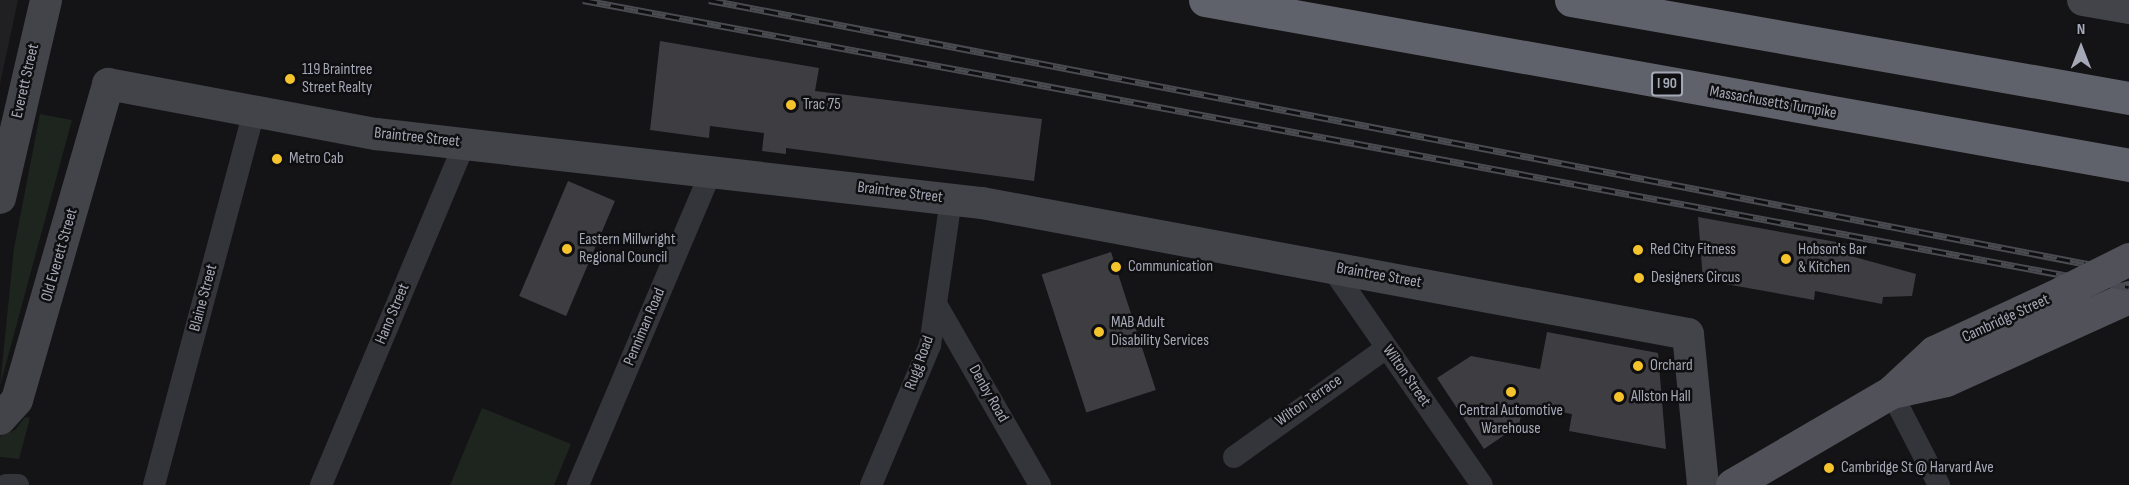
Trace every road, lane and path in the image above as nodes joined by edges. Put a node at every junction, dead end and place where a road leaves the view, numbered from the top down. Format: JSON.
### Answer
{"nodes":[{"id":1,"x":46,"y":0,"type":"edge"},
{"id":2,"x":1205,"y":0,"type":"edge"},
{"id":3,"x":1571,"y":0,"type":"edge"},
{"id":4,"x":2083,"y":0,"type":"edge"},
{"id":5,"x":2129,"y":8,"type":"edge"},
{"id":6,"x":108,"y":84,"type":"joint"},
{"id":7,"x":2129,"y":98,"type":"edge"},
{"id":8,"x":254,"y":111,"type":"junction"},
{"id":9,"x":465,"y":143,"type":"junction"},
{"id":10,"x":2129,"y":165,"type":"edge"},
{"id":11,"x":712,"y":170,"type":"junction"},
{"id":12,"x":0,"y":198,"type":"edge"},
{"id":13,"x":951,"y":199,"type":"junction"},
{"id":14,"x":2129,"y":259,"type":"edge"},
{"id":15,"x":1331,"y":267,"type":"junction"},
{"id":16,"x":2122,"y":300,"type":"edge"},
{"id":17,"x":936,"y":304,"type":"junction"},
{"id":18,"x":1386,"y":348,"type":"junction"},
{"id":19,"x":1891,"y":392,"type":"junction"},
{"id":20,"x":0,"y":419,"type":"edge"},
{"id":21,"x":1234,"y":457,"type":"dead end"},
{"id":22,"x":6,"y":485,"type":"edge"},
{"id":23,"x":18,"y":485,"type":"edge"},
{"id":24,"x":154,"y":485,"type":"edge"},
{"id":25,"x":321,"y":485,"type":"edge"},
{"id":26,"x":578,"y":485,"type":"edge"},
{"id":27,"x":871,"y":485,"type":"edge"},
{"id":28,"x":1040,"y":485,"type":"edge"},
{"id":29,"x":1482,"y":485,"type":"edge"},
{"id":30,"x":1703,"y":485,"type":"edge"},
{"id":31,"x":1732,"y":485,"type":"edge"},
{"id":32,"x":1939,"y":485,"type":"edge"}],
"edges":[{"from":1,"to":12,"type":"street","name":"Everett Street"},
{"from":2,"to":10,"type":"highway","name":"Massachusetts Turnpike","number":"I 90"},
{"from":3,"to":7,"type":"highway"},
{"from":4,"to":5,"type":"street"},
{"from":6,"to":8,"type":"street","name":"Braintree Street"},
{"from":6,"to":20,"type":"street","name":"Old Everett Street"},
{"from":8,"to":9,"type":"street","name":"Braintree Street"},
{"from":8,"to":24,"type":"street","name":"Blaine Street"},
{"from":9,"to":11,"type":"street","name":"Braintree Street"},
{"from":9,"to":25,"type":"street","name":"Hano Street"},
{"from":11,"to":13,"type":"street","name":"Braintree Street"},
{"from":11,"to":26,"type":"street","name":"Penniman Road"},
{"from":13,"to":15,"type":"street","name":"Braintree Street"},
{"from":13,"to":17,"type":"street","name":"Rugg Road"},
{"from":14,"to":19,"type":"main road","name":"Cambridge Street","bridge":true},
{"from":15,"to":18,"type":"street","name":"Wilton Street"},
{"from":15,"to":30,"type":"street","name":"Braintree Street"},
{"from":16,"to":19,"type":"main road","name":"Cambridge Street"},
{"from":17,"to":27,"type":"street","name":"Rugg Road"},
{"from":17,"to":28,"type":"street","name":"Denby Road"},
{"from":18,"to":21,"type":"street","name":"Wilton Terrace"},
{"from":18,"to":29,"type":"street","name":"Wilton Street"},
{"from":19,"to":31,"type":"main road","name":"Cambridge Street"},
{"from":19,"to":32,"type":"street"},
{"from":22,"to":23,"type":"street"}]}
